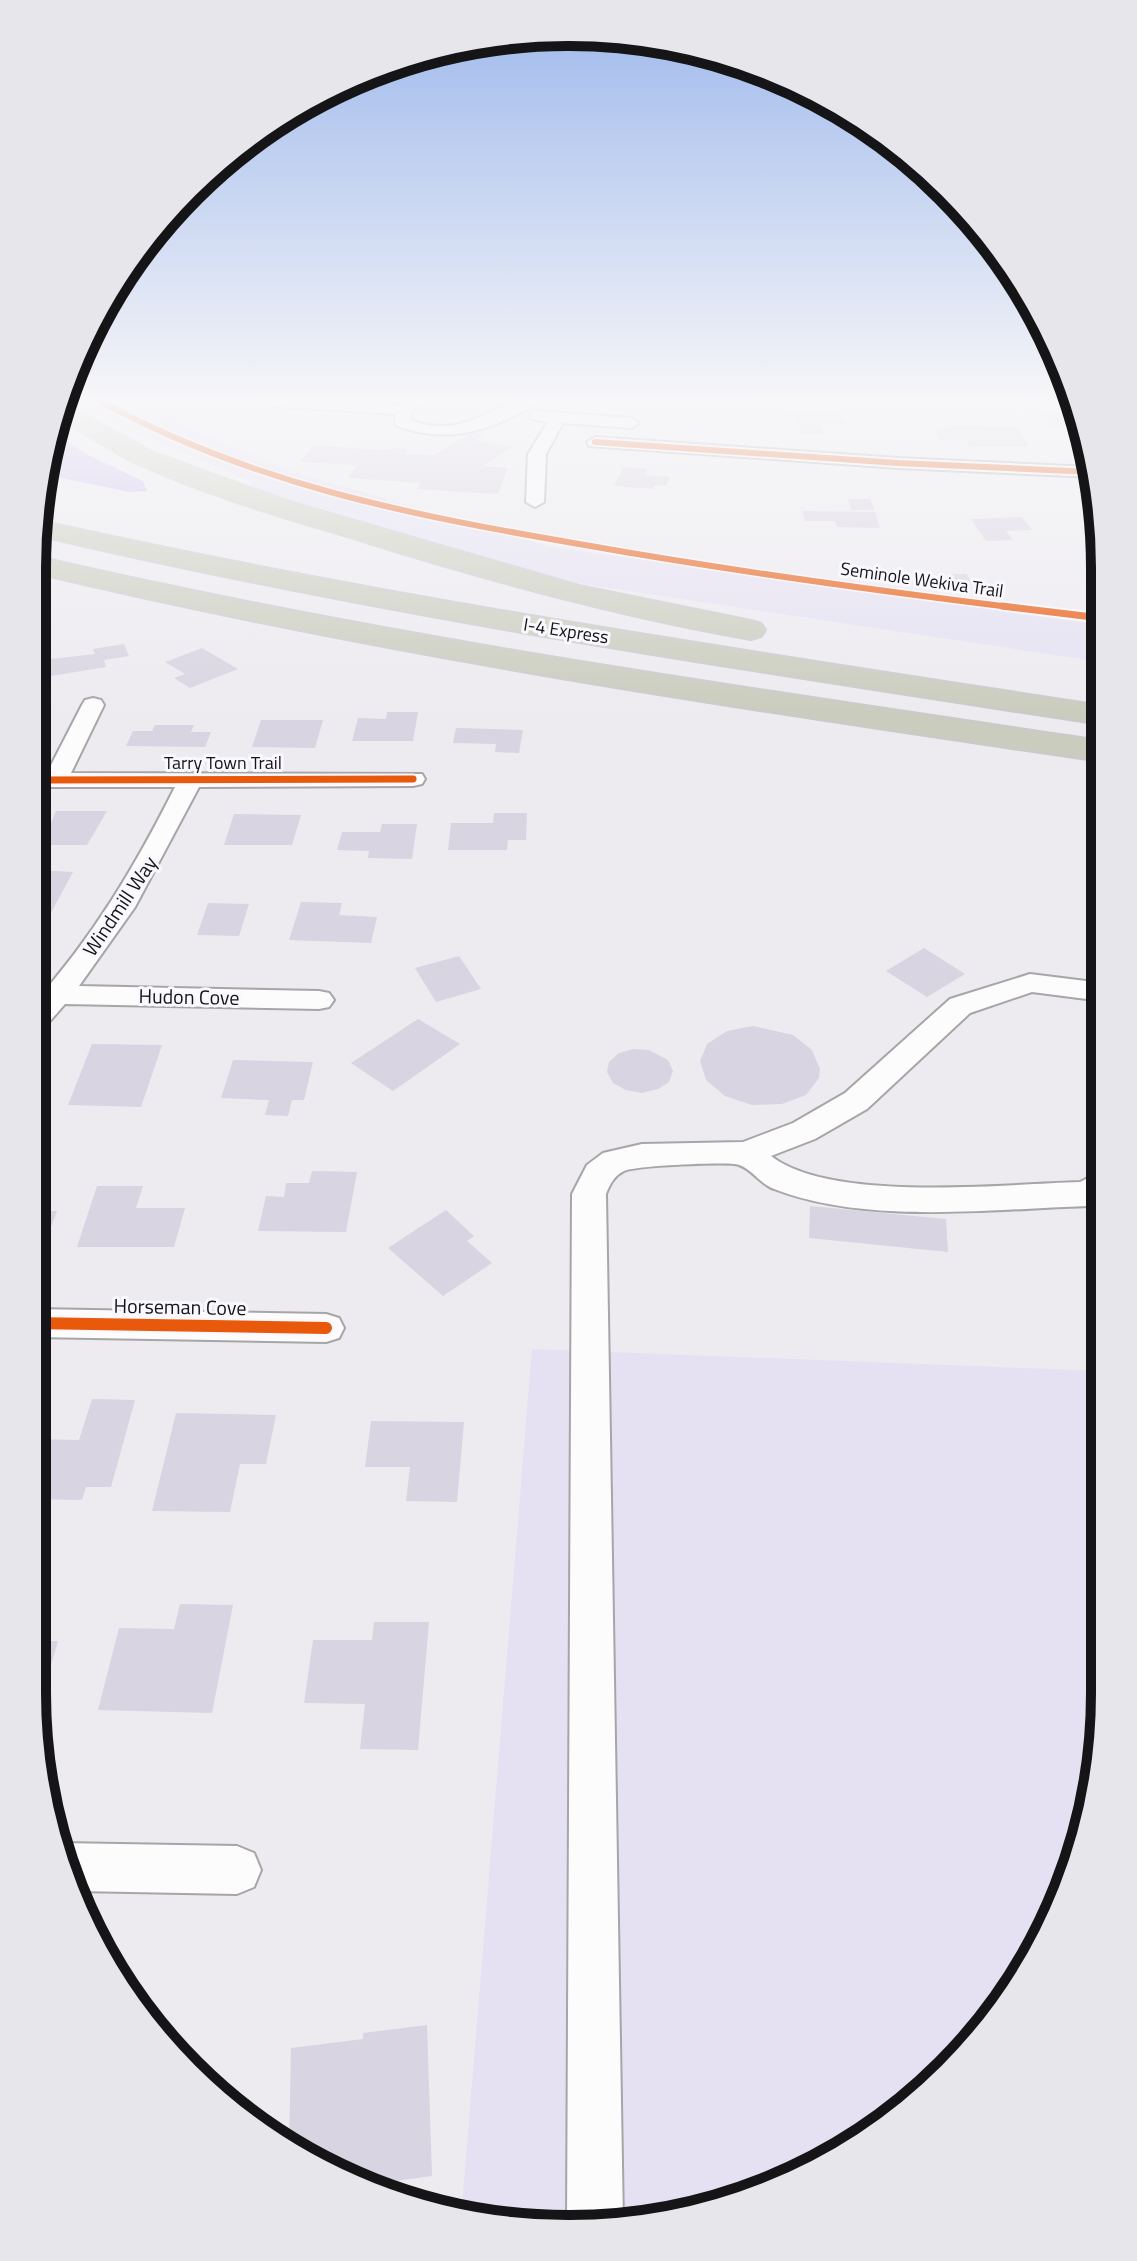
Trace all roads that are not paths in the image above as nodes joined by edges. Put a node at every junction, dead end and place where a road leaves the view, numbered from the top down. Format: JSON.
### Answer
{"nodes":[{"id":1,"x":271,"y":504,"type":"edge"},
{"id":2,"x":49,"y":510,"type":"edge"},
{"id":3,"x":47,"y":530,"type":"edge"},
{"id":4,"x":46,"y":567,"type":"edge"},
{"id":5,"x":778,"y":634,"type":"dead end"},
{"id":6,"x":1091,"y":689,"type":"edge"},
{"id":7,"x":93,"y":705,"type":"dead end"},
{"id":8,"x":1091,"y":713,"type":"edge"},
{"id":9,"x":1091,"y":749,"type":"edge"},
{"id":10,"x":46,"y":777,"type":"edge"},
{"id":11,"x":191,"y":779,"type":"junction"},
{"id":12,"x":413,"y":779,"type":"dead end"},
{"id":13,"x":46,"y":780,"type":"edge"},
{"id":14,"x":1091,"y":991,"type":"edge"},
{"id":15,"x":59,"y":995,"type":"junction"},
{"id":16,"x":319,"y":1000,"type":"dead end"},
{"id":17,"x":46,"y":1008,"type":"edge"},
{"id":18,"x":746,"y":1153,"type":"junction"},
{"id":19,"x":1091,"y":1192,"type":"edge"},
{"id":20,"x":46,"y":1323,"type":"edge"},
{"id":21,"x":326,"y":1328,"type":"dead end"},
{"id":22,"x":77,"y":1867,"type":"edge"},
{"id":23,"x":237,"y":1870,"type":"dead end"},
{"id":24,"x":595,"y":2214,"type":"edge"}],
"edges":[{"from":1,"to":5,"type":"highway"},
{"from":2,"to":6,"type":"highway"},
{"from":3,"to":8,"type":"highway","name":"I-4 Express"},
{"from":4,"to":9,"type":"highway"},
{"from":7,"to":10,"type":"street"},
{"from":11,"to":12,"type":"street","name":"Tarry Town Trail"},
{"from":11,"to":13,"type":"street","name":"Tarry Town Trail"},
{"from":11,"to":15,"type":"street","name":"Windmill Way"},
{"from":14,"to":18,"type":"street"},
{"from":15,"to":16,"type":"street","name":"Hudon Cove"},
{"from":15,"to":17,"type":"street","name":"Windmill Way"},
{"from":18,"to":19,"type":"street"},
{"from":18,"to":24,"type":"street"},
{"from":20,"to":21,"type":"street","name":"Horseman Cove"},
{"from":22,"to":23,"type":"street"}]}
